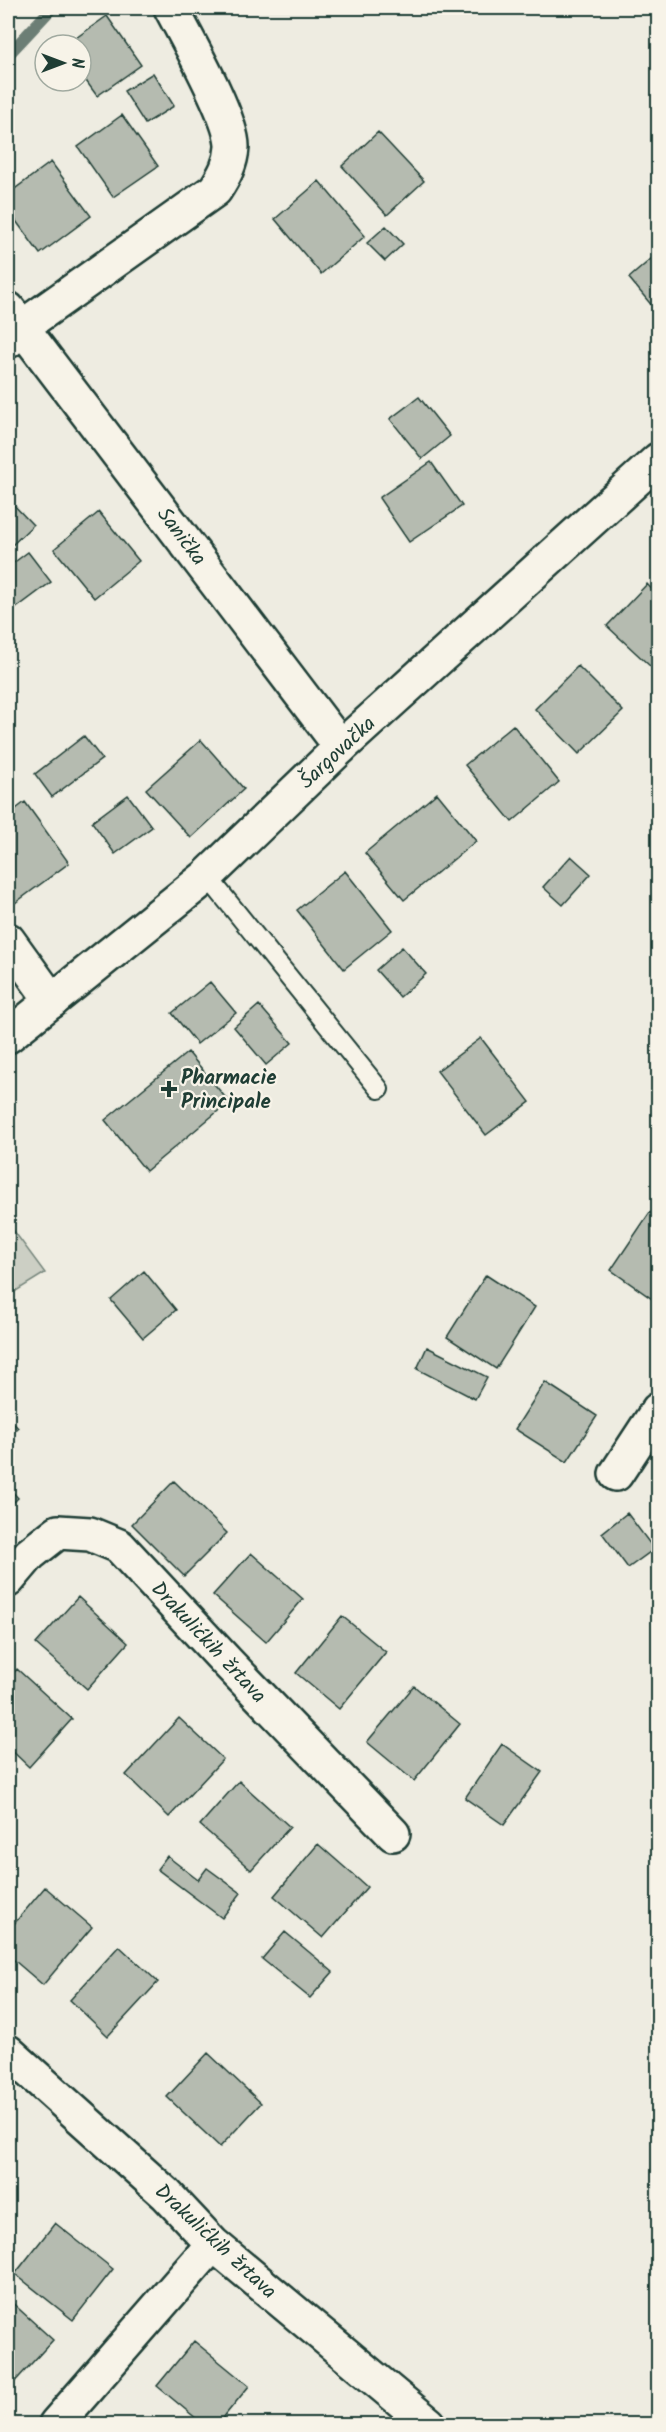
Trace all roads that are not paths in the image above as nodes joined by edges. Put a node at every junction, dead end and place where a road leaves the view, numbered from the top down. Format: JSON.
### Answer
{"nodes":[{"id":1,"x":171,"y":8,"type":"edge"},
{"id":2,"x":12,"y":326,"type":"edge"},
{"id":3,"x":658,"y":460,"type":"edge"},
{"id":4,"x":341,"y":747,"type":"junction"},
{"id":5,"x":207,"y":876,"type":"junction"},
{"id":6,"x":8,"y":940,"type":"edge"},
{"id":7,"x":52,"y":1001,"type":"junction"},
{"id":8,"x":8,"y":1036,"type":"edge"},
{"id":9,"x":379,"y":1089,"type":"dead end"},
{"id":10,"x":658,"y":1410,"type":"edge"},
{"id":11,"x":616,"y":1474,"type":"dead end"},
{"id":12,"x":8,"y":1580,"type":"edge"},
{"id":13,"x":393,"y":1834,"type":"dead end"},
{"id":14,"x":8,"y":2052,"type":"edge"},
{"id":15,"x":213,"y":2244,"type":"junction"},
{"id":16,"x":56,"y":2424,"type":"edge"},
{"id":17,"x":429,"y":2424,"type":"edge"}],
"edges":[{"from":1,"to":2,"type":"street","name":"Sanička"},
{"from":2,"to":4,"type":"street","name":"Sanička"},
{"from":3,"to":4,"type":"street","name":"Šargovačka"},
{"from":4,"to":5,"type":"street","name":"Šargovačka"},
{"from":5,"to":7,"type":"street","name":"Šargovačka"},
{"from":5,"to":9,"type":"lane"},
{"from":6,"to":7,"type":"street"},
{"from":7,"to":8,"type":"street","name":"Šargovačka"},
{"from":10,"to":11,"type":"street"},
{"from":12,"to":13,"type":"street","name":"Drakulićkih žrtava"},
{"from":14,"to":15,"type":"street","name":"Drakulićkih žrtava"},
{"from":15,"to":16,"type":"street"},
{"from":15,"to":17,"type":"street","name":"Drakulićkih žrtava"}]}
